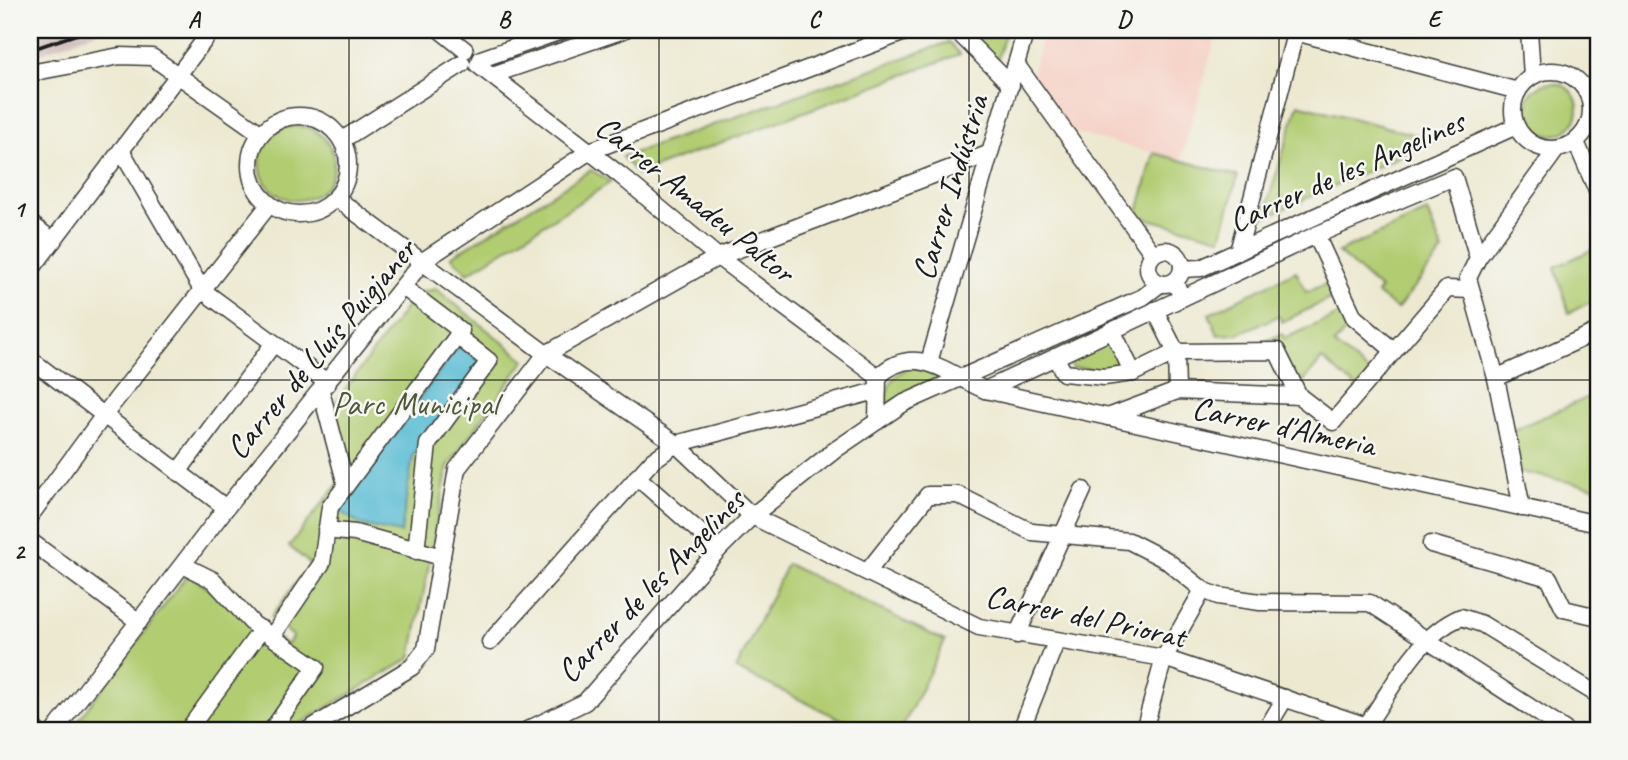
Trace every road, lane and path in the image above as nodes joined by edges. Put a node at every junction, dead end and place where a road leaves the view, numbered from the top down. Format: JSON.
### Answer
{"nodes":[{"id":1,"x":212,"y":30,"type":"edge"},
{"id":2,"x":440,"y":30,"type":"edge"},
{"id":3,"x":564,"y":30,"type":"edge"},
{"id":4,"x":624,"y":30,"type":"edge"},
{"id":5,"x":910,"y":30,"type":"edge"},
{"id":6,"x":956,"y":30,"type":"edge"},
{"id":7,"x":1026,"y":30,"type":"edge"},
{"id":8,"x":1293,"y":30,"type":"edge"},
{"id":9,"x":1529,"y":30,"type":"edge"},
{"id":10,"x":471,"y":60,"type":"junction"},
{"id":11,"x":1016,"y":64,"type":"junction"},
{"id":12,"x":30,"y":73,"type":"edge"},
{"id":13,"x":179,"y":73,"type":"junction"},
{"id":14,"x":492,"y":75,"type":"junction"},
{"id":15,"x":1532,"y":76,"type":"junction"},
{"id":16,"x":1011,"y":85,"type":"junction"},
{"id":17,"x":1518,"y":91,"type":"junction"},
{"id":18,"x":1593,"y":91,"type":"edge"},
{"id":19,"x":1516,"y":126,"type":"junction"},
{"id":20,"x":260,"y":133,"type":"junction"},
{"id":21,"x":342,"y":140,"type":"junction"},
{"id":22,"x":1576,"y":142,"type":"junction"},
{"id":23,"x":121,"y":150,"type":"junction"},
{"id":24,"x":1556,"y":150,"type":"junction"},
{"id":25,"x":590,"y":151,"type":"junction"},
{"id":26,"x":988,"y":154,"type":"junction"},
{"id":27,"x":1598,"y":192,"type":"edge"},
{"id":28,"x":336,"y":198,"type":"junction"},
{"id":29,"x":269,"y":205,"type":"junction"},
{"id":30,"x":30,"y":223,"type":"edge"},
{"id":31,"x":1317,"y":235,"type":"junction"},
{"id":32,"x":53,"y":241,"type":"junction"},
{"id":33,"x":1238,"y":251,"type":"junction"},
{"id":34,"x":1153,"y":254,"type":"junction"},
{"id":35,"x":718,"y":257,"type":"junction"},
{"id":36,"x":1478,"y":258,"type":"junction"},
{"id":37,"x":423,"y":261,"type":"junction"},
{"id":38,"x":30,"y":271,"type":"edge"},
{"id":39,"x":1166,"y":277,"type":"junction"},
{"id":40,"x":403,"y":287,"type":"junction"},
{"id":41,"x":202,"y":290,"type":"junction"},
{"id":42,"x":1471,"y":290,"type":"junction"},
{"id":43,"x":1182,"y":298,"type":"junction"},
{"id":44,"x":1155,"y":310,"type":"junction"},
{"id":45,"x":1112,"y":330,"type":"junction"},
{"id":46,"x":1598,"y":331,"type":"edge"},
{"id":47,"x":457,"y":336,"type":"junction"},
{"id":48,"x":274,"y":343,"type":"junction"},
{"id":49,"x":1394,"y":351,"type":"junction"},
{"id":50,"x":1177,"y":352,"type":"junction"},
{"id":51,"x":546,"y":354,"type":"junction"},
{"id":52,"x":1055,"y":357,"type":"junction"},
{"id":53,"x":30,"y":359,"type":"edge"},
{"id":54,"x":929,"y":362,"type":"junction"},
{"id":55,"x":1133,"y":373,"type":"junction"},
{"id":56,"x":958,"y":378,"type":"junction"},
{"id":57,"x":1496,"y":378,"type":"junction"},
{"id":58,"x":877,"y":384,"type":"junction"},
{"id":59,"x":325,"y":387,"type":"junction"},
{"id":60,"x":985,"y":390,"type":"junction"},
{"id":61,"x":1177,"y":391,"type":"junction"},
{"id":62,"x":1299,"y":396,"type":"junction"},
{"id":63,"x":104,"y":415,"type":"junction"},
{"id":64,"x":1108,"y":417,"type":"junction"},
{"id":65,"x":877,"y":421,"type":"junction"},
{"id":66,"x":676,"y":444,"type":"junction"},
{"id":67,"x":178,"y":472,"type":"junction"},
{"id":68,"x":637,"y":477,"type":"junction"},
{"id":69,"x":346,"y":485,"type":"junction"},
{"id":70,"x":1083,"y":491,"type":"dead end"},
{"id":71,"x":226,"y":508,"type":"junction"},
{"id":72,"x":1522,"y":508,"type":"junction"},
{"id":73,"x":30,"y":516,"type":"edge"},
{"id":74,"x":752,"y":516,"type":"junction"},
{"id":75,"x":1598,"y":524,"type":"edge"},
{"id":76,"x":326,"y":530,"type":"junction"},
{"id":77,"x":1061,"y":537,"type":"junction"},
{"id":78,"x":30,"y":541,"type":"edge"},
{"id":79,"x":1431,"y":544,"type":"dead end"},
{"id":80,"x":719,"y":549,"type":"junction"},
{"id":81,"x":416,"y":551,"type":"junction"},
{"id":82,"x":442,"y":557,"type":"junction"},
{"id":83,"x":183,"y":565,"type":"junction"},
{"id":84,"x":868,"y":571,"type":"junction"},
{"id":85,"x":1203,"y":590,"type":"junction"},
{"id":86,"x":1598,"y":617,"type":"edge"},
{"id":87,"x":139,"y":622,"type":"junction"},
{"id":88,"x":268,"y":632,"type":"junction"},
{"id":89,"x":1017,"y":635,"type":"junction"},
{"id":90,"x":1427,"y":639,"type":"junction"},
{"id":91,"x":489,"y":642,"type":"dead end"},
{"id":92,"x":1056,"y":642,"type":"junction"},
{"id":93,"x":1164,"y":658,"type":"junction"},
{"id":94,"x":1598,"y":695,"type":"edge"},
{"id":95,"x":1285,"y":698,"type":"junction"},
{"id":96,"x":30,"y":725,"type":"edge"},
{"id":97,"x":61,"y":726,"type":"edge"},
{"id":98,"x":530,"y":729,"type":"edge"},
{"id":99,"x":1370,"y":729,"type":"edge"},
{"id":100,"x":37,"y":730,"type":"edge"},
{"id":101,"x":188,"y":730,"type":"edge"},
{"id":102,"x":272,"y":730,"type":"edge"},
{"id":103,"x":308,"y":730,"type":"edge"},
{"id":104,"x":1021,"y":730,"type":"edge"},
{"id":105,"x":1144,"y":730,"type":"edge"},
{"id":106,"x":1266,"y":730,"type":"edge"},
{"id":107,"x":1565,"y":730,"type":"edge"}],
"edges":[{"from":1,"to":13,"type":"street"},
{"from":2,"to":10,"type":"street","name":"Carrer Amadeu Paltor"},
{"from":3,"to":10,"type":"street"},
{"from":4,"to":14,"type":"street"},
{"from":5,"to":25,"type":"street","name":"Carrer de Lluís Puigjaner"},
{"from":6,"to":16,"type":"street"},
{"from":7,"to":11,"type":"street","name":"Carrer Indústria"},
{"from":8,"to":17,"type":"street"},
{"from":8,"to":33,"type":"street"},
{"from":9,"to":15,"type":"street"},
{"from":10,"to":14,"type":"street","name":"Carrer Amadeu Paltor"},
{"from":10,"to":21,"type":"street"},
{"from":11,"to":16,"type":"street","name":"Carrer Indústria"},
{"from":11,"to":34,"type":"street"},
{"from":12,"to":13,"type":"street"},
{"from":13,"to":20,"type":"street"},
{"from":13,"to":23,"type":"street"},
{"from":14,"to":25,"type":"street","name":"Carrer Amadeu Paltor"},
{"from":15,"to":17,"type":"street"},
{"from":15,"to":18,"type":"street"},
{"from":16,"to":26,"type":"street","name":"Carrer Indústria"},
{"from":17,"to":19,"type":"street"},
{"from":18,"to":22,"type":"street"},
{"from":19,"to":24,"type":"street"},
{"from":19,"to":33,"type":"street","name":"Carrer de les Angelines"},
{"from":20,"to":21,"type":"street"},
{"from":20,"to":29,"type":"street"},
{"from":21,"to":28,"type":"street"},
{"from":22,"to":24,"type":"street"},
{"from":22,"to":27,"type":"street"},
{"from":23,"to":32,"type":"street"},
{"from":23,"to":41,"type":"street"},
{"from":24,"to":36,"type":"street"},
{"from":25,"to":35,"type":"street","name":"Carrer Amadeu Paltor"},
{"from":25,"to":37,"type":"street","name":"Carrer de Lluís Puigjaner"},
{"from":26,"to":35,"type":"street"},
{"from":26,"to":54,"type":"street","name":"Carrer Indústria"},
{"from":28,"to":29,"type":"street"},
{"from":28,"to":37,"type":"street","name":"Carrer del Priorat"},
{"from":29,"to":41,"type":"street"},
{"from":30,"to":32,"type":"street"},
{"from":31,"to":36,"type":"street","name":"Carrer de les Angelines"},
{"from":31,"to":43,"type":"street","name":"Carrer de les Angelines"},
{"from":31,"to":49,"type":"street"},
{"from":32,"to":38,"type":"street"},
{"from":33,"to":39,"type":"street","name":"Carrer de les Angelines"},
{"from":34,"to":39,"type":"street"},
{"from":34,"to":39,"type":"street"},
{"from":35,"to":51,"type":"street"},
{"from":35,"to":58,"type":"street","name":"Carrer Amadeu Paltor"},
{"from":36,"to":42,"type":"street"},
{"from":37,"to":40,"type":"street","name":"Carrer de Lluís Puigjaner"},
{"from":37,"to":51,"type":"street","name":"Carrer del Priorat"},
{"from":39,"to":43,"type":"street"},
{"from":39,"to":56,"type":"street","name":"Carrer de les Angelines"},
{"from":40,"to":47,"type":"street"},
{"from":40,"to":59,"type":"street","name":"Carrer de Lluís Puigjaner"},
{"from":41,"to":48,"type":"street"},
{"from":41,"to":63,"type":"street"},
{"from":42,"to":49,"type":"street"},
{"from":42,"to":57,"type":"street"},
{"from":43,"to":44,"type":"street","name":"Carrer de les Angelines"},
{"from":44,"to":45,"type":"street","name":"Carrer de les Angelines"},
{"from":44,"to":50,"type":"street"},
{"from":45,"to":52,"type":"street","name":"Carrer de les Angelines"},
{"from":45,"to":55,"type":"street"},
{"from":46,"to":57,"type":"street"},
{"from":47,"to":69,"type":"street"},
{"from":47,"to":81,"type":"street"},
{"from":48,"to":59,"type":"street"},
{"from":48,"to":67,"type":"street"},
{"from":49,"to":62,"type":"street"},
{"from":50,"to":55,"type":"street"},
{"from":50,"to":61,"type":"street"},
{"from":50,"to":62,"type":"street"},
{"from":51,"to":66,"type":"street","name":"Carrer del Priorat"},
{"from":51,"to":82,"type":"street"},
{"from":52,"to":55,"type":"street"},
{"from":52,"to":60,"type":"street","name":"Carrer de les Angelines"},
{"from":53,"to":63,"type":"street"},
{"from":54,"to":56,"type":"street","name":"Carrer d'Almeria"},
{"from":54,"to":58,"type":"street"},
{"from":56,"to":60,"type":"street","name":"Carrer d'Almeria"},
{"from":56,"to":65,"type":"street","name":"Carrer de les Angelines"},
{"from":57,"to":72,"type":"street"},
{"from":58,"to":65,"type":"street"},
{"from":58,"to":66,"type":"street"},
{"from":59,"to":69,"type":"street"},
{"from":59,"to":71,"type":"street","name":"Carrer de Lluís Puigjaner"},
{"from":60,"to":64,"type":"street","name":"Carrer d'Almeria"},
{"from":61,"to":62,"type":"street"},
{"from":61,"to":64,"type":"street"},
{"from":63,"to":67,"type":"street"},
{"from":63,"to":73,"type":"street"},
{"from":64,"to":72,"type":"street","name":"Carrer d'Almeria"},
{"from":65,"to":74,"type":"street","name":"Carrer de les Angelines"},
{"from":66,"to":68,"type":"street"},
{"from":66,"to":74,"type":"street","name":"Carrer del Priorat"},
{"from":67,"to":71,"type":"street"},
{"from":68,"to":80,"type":"street"},
{"from":68,"to":91,"type":"street"},
{"from":69,"to":76,"type":"street"},
{"from":70,"to":77,"type":"street"},
{"from":71,"to":83,"type":"street","name":"Carrer de Lluís Puigjaner"},
{"from":72,"to":75,"type":"street","name":"Carrer d'Almeria"},
{"from":74,"to":80,"type":"street","name":"Carrer de les Angelines"},
{"from":74,"to":84,"type":"street","name":"Carrer del Priorat"},
{"from":76,"to":81,"type":"street"},
{"from":76,"to":88,"type":"street"},
{"from":77,"to":84,"type":"street"},
{"from":77,"to":85,"type":"street"},
{"from":77,"to":89,"type":"street"},
{"from":78,"to":87,"type":"street"},
{"from":79,"to":86,"type":"street"},
{"from":80,"to":98,"type":"street","name":"Carrer de les Angelines"},
{"from":81,"to":82,"type":"street"},
{"from":82,"to":103,"type":"street"},
{"from":83,"to":87,"type":"street","name":"Carrer de Lluís Puigjaner"},
{"from":83,"to":88,"type":"street"},
{"from":84,"to":89,"type":"street","name":"Carrer del Priorat"},
{"from":85,"to":90,"type":"street"},
{"from":85,"to":93,"type":"street"},
{"from":87,"to":97,"type":"street","name":"Carrer de Lluís Puigjaner"},
{"from":88,"to":101,"type":"street"},
{"from":88,"to":102,"type":"street"},
{"from":89,"to":92,"type":"street","name":"Carrer del Priorat"},
{"from":90,"to":94,"type":"street"},
{"from":90,"to":99,"type":"street"},
{"from":90,"to":107,"type":"street"},
{"from":92,"to":93,"type":"street","name":"Carrer del Priorat"},
{"from":92,"to":104,"type":"street"},
{"from":93,"to":95,"type":"street","name":"Carrer del Priorat"},
{"from":93,"to":105,"type":"street"},
{"from":95,"to":99,"type":"street","name":"Carrer del Priorat"},
{"from":95,"to":106,"type":"street"},
{"from":96,"to":100,"type":"street"}]}
